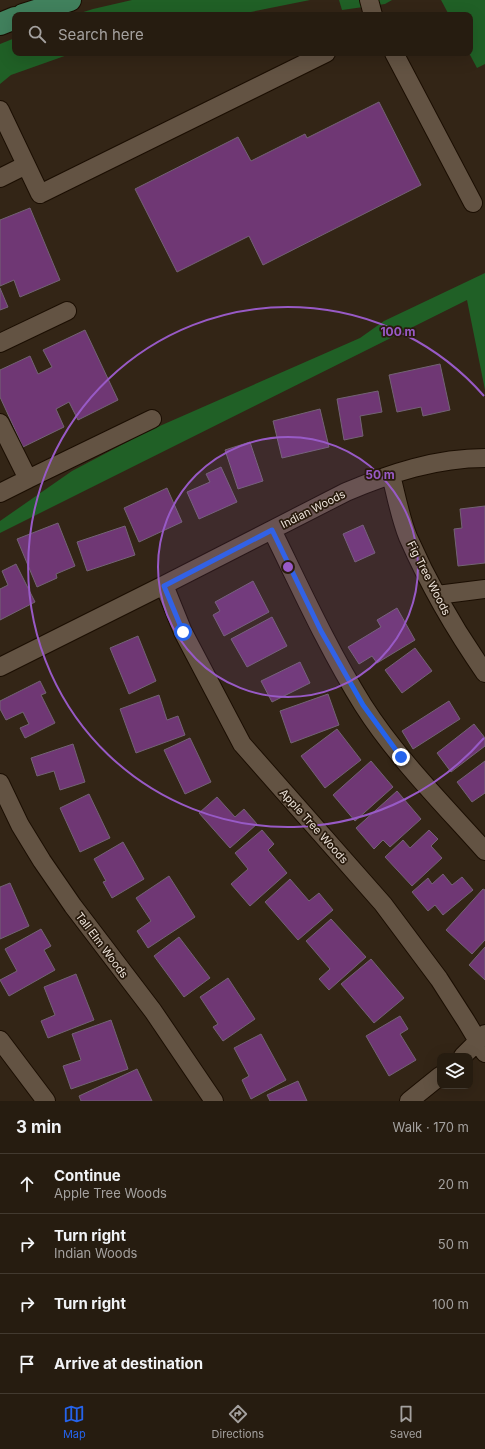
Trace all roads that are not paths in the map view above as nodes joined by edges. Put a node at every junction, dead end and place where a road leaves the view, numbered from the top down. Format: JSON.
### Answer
{"nodes":[{"id":1,"x":70,"y":0,"type":"edge"},
{"id":2,"x":32,"y":12,"type":"edge"},
{"id":3,"x":12,"y":19,"type":"edge"},
{"id":4,"x":0,"y":24,"type":"edge"},
{"id":5,"x":320,"y":56,"type":"edge"},
{"id":6,"x":396,"y":56,"type":"edge"},
{"id":7,"x":0,"y":110,"type":"edge"},
{"id":8,"x":26,"y":165,"type":"junction"},
{"id":9,"x":0,"y":178,"type":"edge"},
{"id":10,"x":473,"y":203,"type":"dead end"},
{"id":11,"x":68,"y":311,"type":"dead end"},
{"id":12,"x":0,"y":343,"type":"edge"},
{"id":13,"x":152,"y":419,"type":"dead end"},
{"id":14,"x":0,"y":423,"type":"edge"},
{"id":15,"x":485,"y":458,"type":"edge"},
{"id":16,"x":391,"y":475,"type":"junction"},
{"id":17,"x":28,"y":479,"type":"junction"},
{"id":18,"x":0,"y":493,"type":"edge"},
{"id":19,"x":272,"y":530,"type":"junction"},
{"id":20,"x":164,"y":586,"type":"junction"},
{"id":21,"x":485,"y":589,"type":"edge"},
{"id":22,"x":437,"y":595,"type":"junction"},
{"id":23,"x":0,"y":666,"type":"edge"},
{"id":24,"x":485,"y":673,"type":"edge"},
{"id":25,"x":0,"y":783,"type":"edge"},
{"id":26,"x":485,"y":851,"type":"edge"},
{"id":27,"x":0,"y":1040,"type":"edge"},
{"id":28,"x":483,"y":1043,"type":"edge"},
{"id":29,"x":468,"y":1053,"type":"edge"},
{"id":30,"x":437,"y":1078,"type":"edge"},
{"id":31,"x":46,"y":1101,"type":"edge"},
{"id":32,"x":214,"y":1101,"type":"edge"},
{"id":33,"x":408,"y":1101,"type":"edge"}],
"edges":[{"from":1,"to":2,"type":"main road"},
{"from":3,"to":4,"type":"main road"},
{"from":5,"to":8,"type":"street"},
{"from":6,"to":10,"type":"street"},
{"from":7,"to":8,"type":"street"},
{"from":8,"to":9,"type":"street"},
{"from":11,"to":12,"type":"street"},
{"from":13,"to":17,"type":"street"},
{"from":14,"to":17,"type":"street"},
{"from":15,"to":16,"type":"street","name":"Indian Woods"},
{"from":16,"to":19,"type":"street","name":"Indian Woods"},
{"from":16,"to":22,"type":"street","name":"Fig Tree Woods"},
{"from":17,"to":18,"type":"street"},
{"from":19,"to":20,"type":"street","name":"Indian Woods"},
{"from":19,"to":26,"type":"street"},
{"from":20,"to":23,"type":"street","name":"Indian Woods"},
{"from":20,"to":28,"type":"street","name":"Apple Tree Woods"},
{"from":21,"to":22,"type":"street"},
{"from":22,"to":24,"type":"street","name":"Fig Tree Woods"},
{"from":25,"to":32,"type":"street","name":"Tall Elm Woods"},
{"from":27,"to":31,"type":"street"},
{"from":28,"to":29,"type":"street"},
{"from":30,"to":33,"type":"street"}]}
